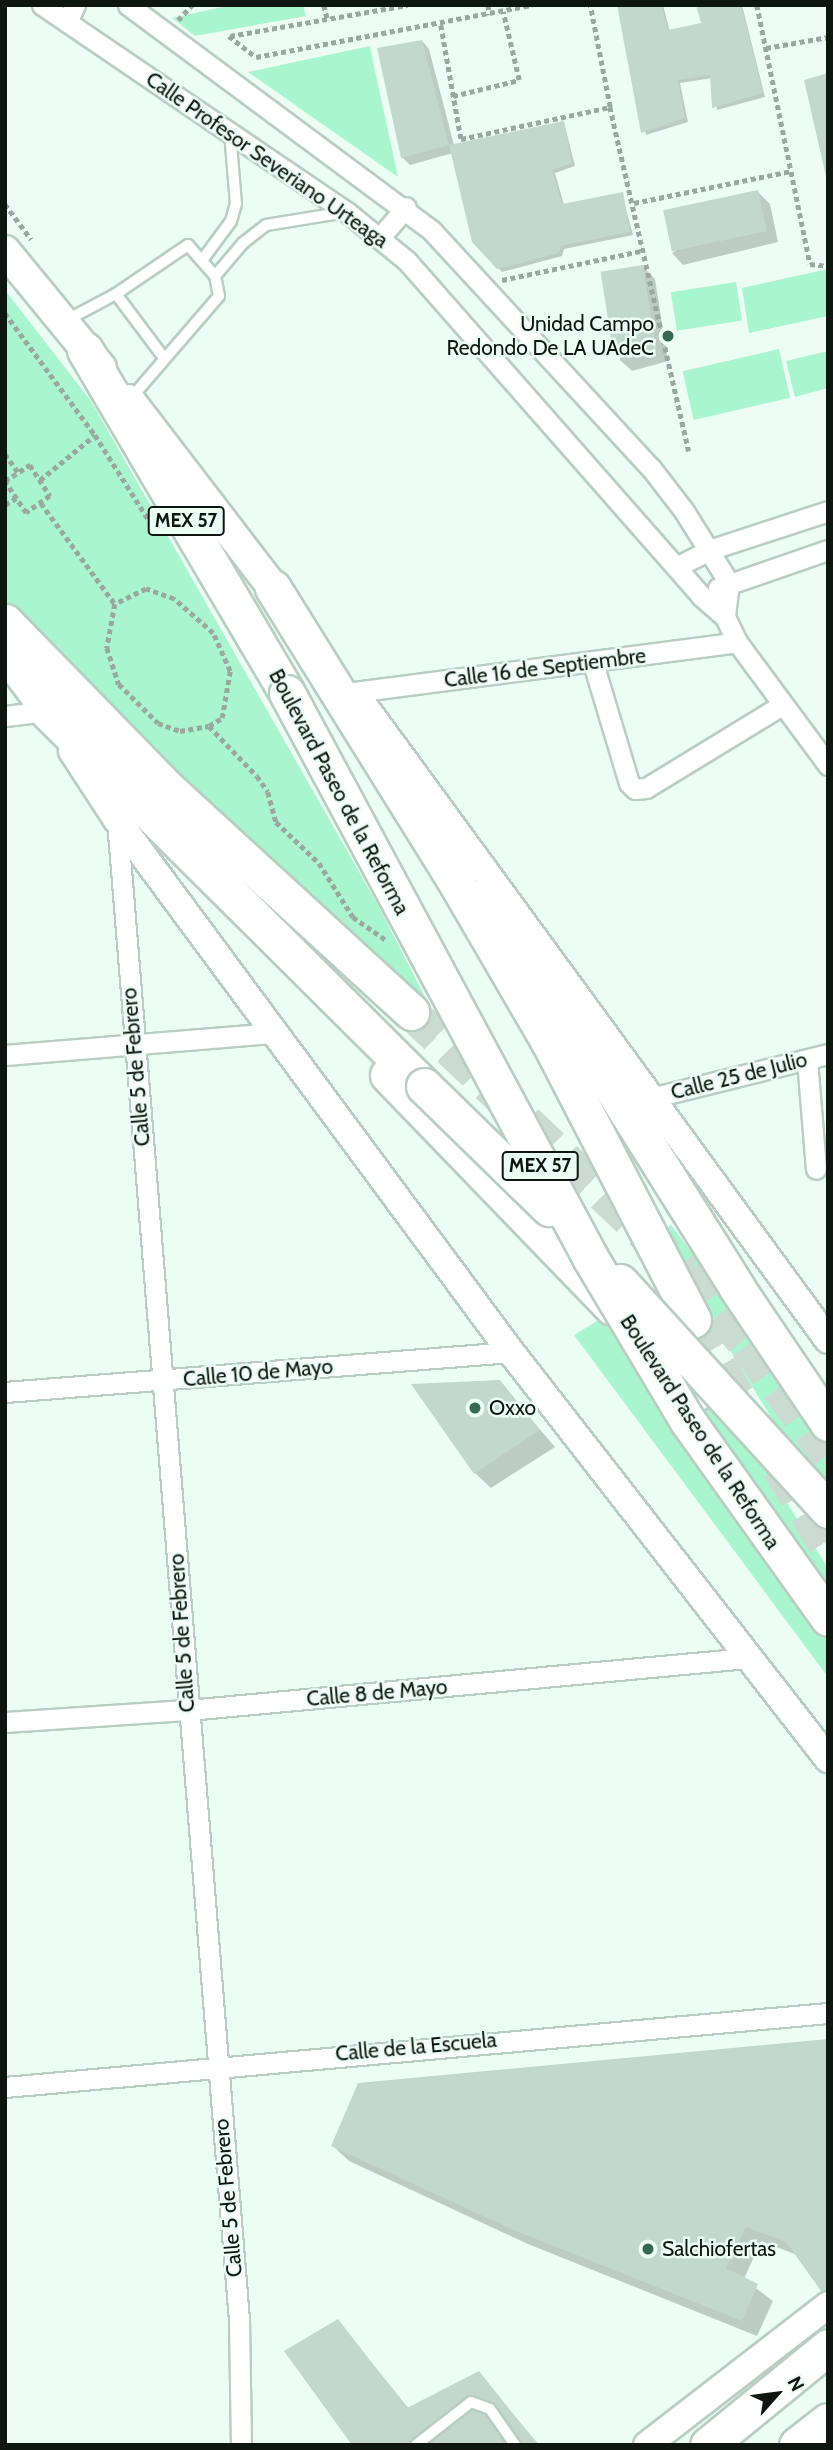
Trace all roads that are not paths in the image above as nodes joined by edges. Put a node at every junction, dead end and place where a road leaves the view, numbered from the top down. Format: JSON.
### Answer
{"nodes":[{"id":1,"x":42,"y":5,"type":"edge"},
{"id":2,"x":128,"y":5,"type":"edge"},
{"id":3,"x":71,"y":14,"type":"edge"},
{"id":4,"x":230,"y":131,"type":"junction"},
{"id":5,"x":406,"y":207,"type":"junction"},
{"id":6,"x":347,"y":212,"type":"junction"},
{"id":7,"x":381,"y":236,"type":"junction"},
{"id":8,"x":5,"y":251,"type":"edge"},
{"id":9,"x":203,"y":259,"type":"junction"},
{"id":10,"x":215,"y":276,"type":"junction"},
{"id":11,"x":116,"y":294,"type":"junction"},
{"id":12,"x":64,"y":322,"type":"junction"},
{"id":13,"x":85,"y":350,"type":"junction"},
{"id":14,"x":164,"y":358,"type":"junction"},
{"id":15,"x":130,"y":400,"type":"junction"},
{"id":16,"x":828,"y":511,"type":"edge"},
{"id":17,"x":712,"y":549,"type":"junction"},
{"id":18,"x":828,"y":550,"type":"edge"},
{"id":19,"x":678,"y":566,"type":"junction"},
{"id":20,"x":729,"y":583,"type":"junction"},
{"id":21,"x":274,"y":588,"type":"junction"},
{"id":22,"x":701,"y":596,"type":"junction"},
{"id":23,"x":725,"y":617,"type":"junction"},
{"id":24,"x":5,"y":622,"type":"edge"},
{"id":25,"x":737,"y":642,"type":"junction"},
{"id":26,"x":5,"y":655,"type":"edge"},
{"id":27,"x":593,"y":663,"type":"junction"},
{"id":28,"x":354,"y":692,"type":"junction"},
{"id":29,"x":782,"y":705,"type":"junction"},
{"id":30,"x":47,"y":711,"type":"junction"},
{"id":31,"x":5,"y":716,"type":"edge"},
{"id":32,"x":828,"y":765,"type":"edge"},
{"id":33,"x":416,"y":777,"type":"junction"},
{"id":34,"x":117,"y":820,"type":"junction"},
{"id":35,"x":343,"y":1009,"type":"junction"},
{"id":36,"x":411,"y":1012,"type":"tunnel mouth"},
{"id":37,"x":274,"y":1033,"type":"junction"},
{"id":38,"x":134,"y":1045,"type":"junction"},
{"id":39,"x":828,"y":1054,"type":"edge"},
{"id":40,"x":5,"y":1055,"type":"edge"},
{"id":41,"x":807,"y":1060,"type":"junction"},
{"id":42,"x":651,"y":1098,"type":"junction"},
{"id":43,"x":816,"y":1169,"type":"dead end"},
{"id":44,"x":693,"y":1320,"type":"tunnel mouth"},
{"id":45,"x":825,"y":1332,"type":"edge"},
{"id":46,"x":511,"y":1352,"type":"junction"},
{"id":47,"x":163,"y":1380,"type":"junction"},
{"id":48,"x":5,"y":1392,"type":"edge"},
{"id":49,"x":828,"y":1423,"type":"edge"},
{"id":50,"x":828,"y":1510,"type":"edge"},
{"id":51,"x":828,"y":1531,"type":"edge"},
{"id":52,"x":828,"y":1618,"type":"edge"},
{"id":53,"x":748,"y":1658,"type":"junction"},
{"id":54,"x":188,"y":1710,"type":"junction"},
{"id":55,"x":5,"y":1722,"type":"edge"},
{"id":56,"x":828,"y":1759,"type":"edge"},
{"id":57,"x":828,"y":2013,"type":"edge"},
{"id":58,"x":216,"y":2064,"type":"junction"},
{"id":59,"x":5,"y":2087,"type":"edge"},
{"id":60,"x":828,"y":2305,"type":"edge"},
{"id":61,"x":825,"y":2350,"type":"edge"},
{"id":62,"x":828,"y":2421,"type":"edge"},
{"id":63,"x":241,"y":2445,"type":"edge"},
{"id":64,"x":416,"y":2445,"type":"edge"},
{"id":65,"x":515,"y":2445,"type":"edge"},
{"id":66,"x":647,"y":2445,"type":"edge"},
{"id":67,"x":708,"y":2445,"type":"edge"},
{"id":68,"x":797,"y":2445,"type":"edge"}],
"edges":[{"from":1,"to":3,"type":"street","name":"Calle Profesor Severiano Urteaga"},
{"from":2,"to":5,"type":"street","name":"Calle Profesor Severiano Urteaga"},
{"from":3,"to":4,"type":"street","name":"Calle Profesor Severiano Urteaga"},
{"from":4,"to":6,"type":"street","name":"Calle Profesor Severiano Urteaga"},
{"from":4,"to":9,"type":"lane"},
{"from":5,"to":7,"type":"street"},
{"from":5,"to":17,"type":"street","name":"Calle Profesor Severiano Urteaga"},
{"from":6,"to":7,"type":"street","name":"Calle Profesor Severiano Urteaga"},
{"from":6,"to":10,"type":"lane"},
{"from":7,"to":19,"type":"street","name":"Calle Profesor Severiano Urteaga"},
{"from":8,"to":12,"type":"main road","name":"Boulevard Paseo de la Reforma","number":"MEX 57"},
{"from":9,"to":10,"type":"lane"},
{"from":9,"to":11,"type":"lane"},
{"from":10,"to":14,"type":"lane"},
{"from":11,"to":12,"type":"lane"},
{"from":11,"to":14,"type":"lane"},
{"from":12,"to":13,"type":"main road","name":"Boulevard Paseo de la Reforma","number":"MEX 57"},
{"from":13,"to":15,"type":"main road","name":"Boulevard Paseo de la Reforma"},
{"from":13,"to":52,"type":"highway","name":"Boulevard Paseo de la Reforma","number":"MEX 57","bridge":true},
{"from":14,"to":15,"type":"lane"},
{"from":15,"to":21,"type":"main road","name":"Boulevard Paseo de la Reforma"},
{"from":16,"to":17,"type":"street"},
{"from":17,"to":19,"type":"street"},
{"from":17,"to":20,"type":"street","name":"Calle Profesor Severiano Urteaga"},
{"from":18,"to":20,"type":"street"},
{"from":19,"to":22,"type":"street","name":"Calle Profesor Severiano Urteaga"},
{"from":20,"to":22,"type":"street"},
{"from":20,"to":23,"type":"street"},
{"from":21,"to":28,"type":"main road"},
{"from":21,"to":44,"type":"highway"},
{"from":22,"to":23,"type":"street","name":"Calle Profesor Severiano Urteaga"},
{"from":23,"to":25,"type":"street","name":"Calle Profesor Severiano Urteaga"},
{"from":24,"to":36,"type":"highway"},
{"from":25,"to":27,"type":"street","name":"Calle 16 de Septiembre"},
{"from":25,"to":29,"type":"street","name":"Calle Profesor Severiano Urteaga"},
{"from":26,"to":30,"type":"main road","name":"Boulevard Paseo de la Reforma","number":"MEX 57"},
{"from":27,"to":28,"type":"street","name":"Calle 16 de Septiembre"},
{"from":27,"to":29,"type":"street"},
{"from":28,"to":33,"type":"main road"},
{"from":29,"to":32,"type":"street","name":"Calle Profesor Severiano Urteaga"},
{"from":30,"to":31,"type":"street"},
{"from":30,"to":34,"type":"main road"},
{"from":30,"to":35,"type":"highway","name":"Boulevard Paseo de la Reforma","number":"MEX 57"},
{"from":33,"to":42,"type":"main road"},
{"from":33,"to":49,"type":"highway"},
{"from":34,"to":37,"type":"main road"},
{"from":34,"to":38,"type":"street","name":"Calle 5 de Febrero"},
{"from":35,"to":50,"type":"highway","name":"Boulevard Paseo de la Reforma","number":"MEX 57","bridge":true},
{"from":35,"to":51,"type":"highway","bridge":true},
{"from":37,"to":38,"type":"street"},
{"from":37,"to":46,"type":"main road"},
{"from":38,"to":40,"type":"street"},
{"from":38,"to":47,"type":"street","name":"Calle 5 de Febrero"},
{"from":39,"to":41,"type":"street","name":"Calle 25 de Julio"},
{"from":41,"to":42,"type":"street","name":"Calle 25 de Julio"},
{"from":41,"to":43,"type":"street"},
{"from":42,"to":45,"type":"main road"},
{"from":46,"to":47,"type":"street","name":"Calle 10 de Mayo"},
{"from":46,"to":53,"type":"main road"},
{"from":47,"to":48,"type":"street","name":"Calle 10 de Mayo"},
{"from":47,"to":54,"type":"street","name":"Calle 5 de Febrero"},
{"from":53,"to":54,"type":"street","name":"Calle 8 de Mayo"},
{"from":53,"to":56,"type":"main road"},
{"from":54,"to":55,"type":"street","name":"Calle 8 de Mayo"},
{"from":54,"to":58,"type":"street","name":"Calle 5 de Febrero"},
{"from":57,"to":58,"type":"street","name":"Calle de la Escuela"},
{"from":58,"to":59,"type":"street","name":"Calle de la Escuela"},
{"from":58,"to":63,"type":"street","name":"Calle 5 de Febrero"},
{"from":60,"to":66,"type":"main road"},
{"from":61,"to":67,"type":"highway"},
{"from":62,"to":68,"type":"highway"},
{"from":64,"to":65,"type":"lane"}]}
